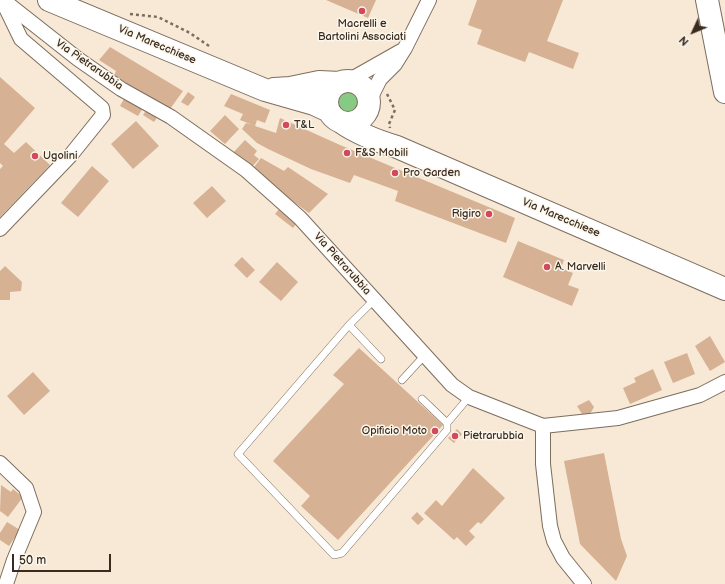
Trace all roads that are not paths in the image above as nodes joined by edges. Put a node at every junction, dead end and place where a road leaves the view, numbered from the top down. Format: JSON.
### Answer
{"nodes":[{"id":1,"x":2,"y":0,"type":"edge"},
{"id":2,"x":49,"y":0,"type":"edge"},
{"id":3,"x":429,"y":0,"type":"edge"},
{"id":4,"x":707,"y":0,"type":"edge"},
{"id":5,"x":405,"y":48,"type":"junction"},
{"id":6,"x":344,"y":82,"type":"junction"},
{"id":7,"x":265,"y":90,"type":"junction"},
{"id":8,"x":725,"y":92,"type":"edge"},
{"id":9,"x":369,"y":105,"type":"junction"},
{"id":10,"x":335,"y":116,"type":"junction"},
{"id":11,"x":397,"y":147,"type":"junction"},
{"id":12,"x":0,"y":230,"type":"edge"},
{"id":13,"x":725,"y":289,"type":"edge"},
{"id":14,"x":374,"y":300,"type":"junction"},
{"id":15,"x":349,"y":325,"type":"junction"},
{"id":16,"x":425,"y":355,"type":"junction"},
{"id":17,"x":381,"y":358,"type":"dead end"},
{"id":18,"x":402,"y":380,"type":"dead end"},
{"id":19,"x":725,"y":382,"type":"edge"},
{"id":20,"x":469,"y":397,"type":"junction"},
{"id":21,"x":422,"y":399,"type":"dead end"},
{"id":22,"x":448,"y":423,"type":"junction"},
{"id":23,"x":542,"y":426,"type":"junction"},
{"id":24,"x":0,"y":463,"type":"edge"},
{"id":25,"x":6,"y":584,"type":"edge"},
{"id":26,"x":584,"y":584,"type":"edge"}],
"edges":[{"from":1,"to":12,"type":"street","name":"Via Pietrarubbia"},
{"from":1,"to":14,"type":"street","name":"Via Pietrarubbia"},
{"from":2,"to":7,"type":"main road","name":"Via Marecchiese"},
{"from":3,"to":5,"type":"street"},
{"from":4,"to":8,"type":"main road"},
{"from":5,"to":6,"type":"street"},
{"from":5,"to":9,"type":"street"},
{"from":6,"to":7,"type":"main road","name":"Via Marecchiese"},
{"from":6,"to":9,"type":"main road","name":"Via Marecchiese"},
{"from":6,"to":10,"type":"main road"},
{"from":7,"to":10,"type":"main road","name":"Via Marecchiese"},
{"from":9,"to":10,"type":"main road","name":"Via Marecchiese"},
{"from":9,"to":11,"type":"main road","name":"Via Marecchiese"},
{"from":10,"to":11,"type":"main road","name":"Via Marecchiese"},
{"from":11,"to":13,"type":"main road","name":"Via Marecchiese"},
{"from":14,"to":15,"type":"lane"},
{"from":14,"to":16,"type":"street","name":"Via Pietrarubbia"},
{"from":15,"to":17,"type":"lane"},
{"from":15,"to":22,"type":"lane"},
{"from":16,"to":18,"type":"lane"},
{"from":16,"to":20,"type":"street","name":"Via Pietrarubbia"},
{"from":19,"to":23,"type":"street"},
{"from":20,"to":22,"type":"lane"},
{"from":20,"to":23,"type":"street","name":"Via Pietrarubbia"},
{"from":21,"to":22,"type":"lane"},
{"from":23,"to":26,"type":"street"},
{"from":24,"to":25,"type":"street"}]}
